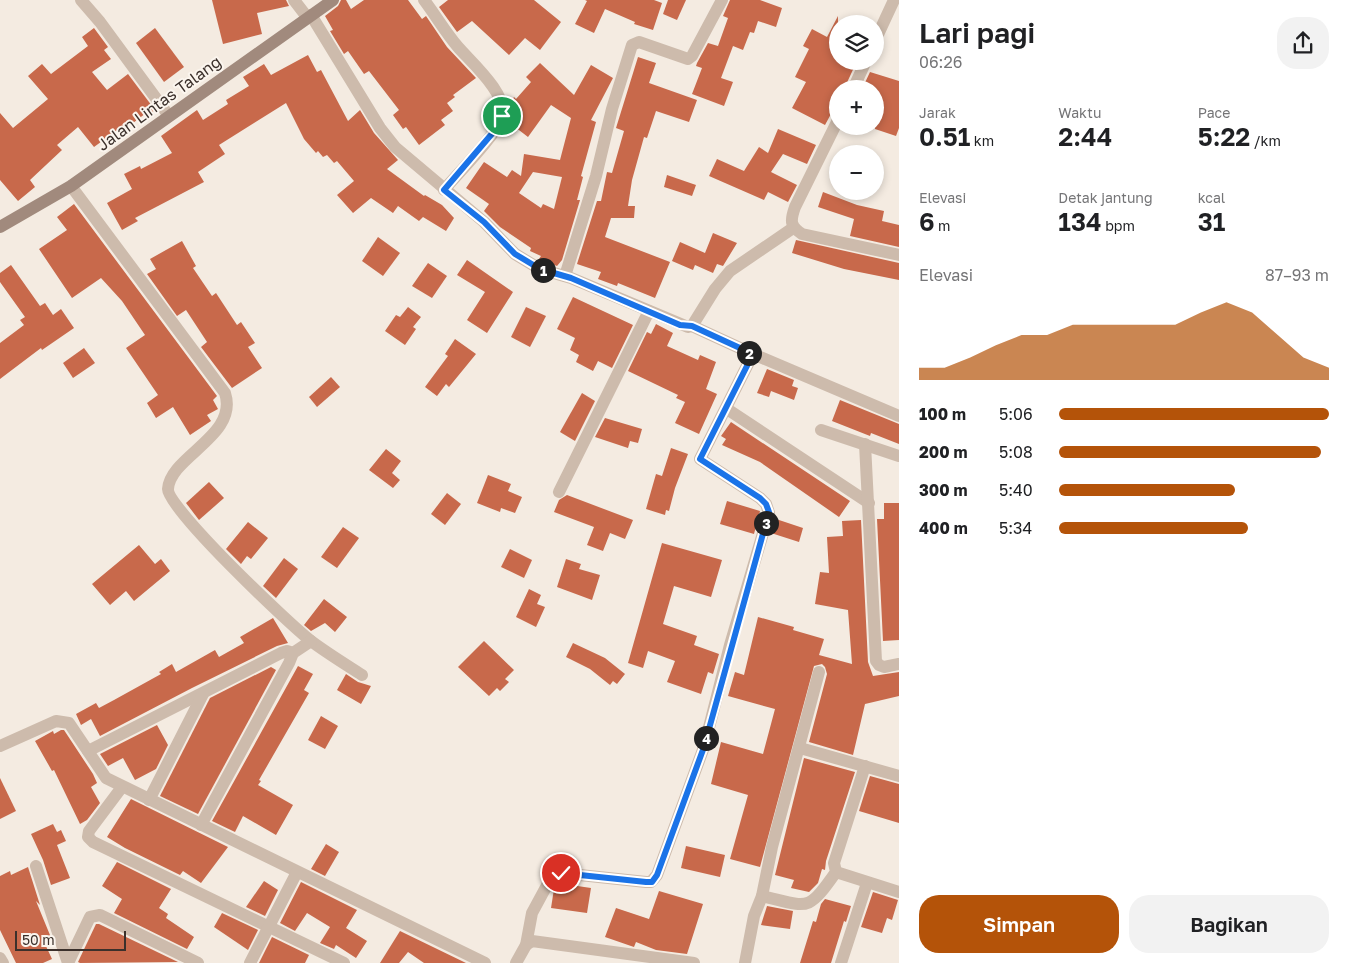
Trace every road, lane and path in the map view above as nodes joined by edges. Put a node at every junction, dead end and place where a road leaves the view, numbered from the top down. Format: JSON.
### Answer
{"nodes":[{"id":1,"x":80,"y":0,"type":"edge"},
{"id":2,"x":294,"y":0,"type":"edge"},
{"id":3,"x":333,"y":0,"type":"edge"},
{"id":4,"x":424,"y":0,"type":"edge"},
{"id":5,"x":722,"y":0,"type":"edge"},
{"id":6,"x":894,"y":0,"type":"edge"},
{"id":7,"x":309,"y":16,"type":"junction"},
{"id":8,"x":884,"y":21,"type":"edge"},
{"id":9,"x":169,"y":116,"type":"junction"},
{"id":10,"x":831,"y":135,"type":"edge"},
{"id":11,"x":71,"y":186,"type":"junction"},
{"id":12,"x":444,"y":190,"type":"junction"},
{"id":13,"x":0,"y":227,"type":"edge"},
{"id":14,"x":793,"y":228,"type":"junction"},
{"id":15,"x":899,"y":255,"type":"edge"},
{"id":16,"x":565,"y":276,"type":"junction"},
{"id":17,"x":649,"y":311,"type":"junction"},
{"id":18,"x":692,"y":326,"type":"junction"},
{"id":19,"x":753,"y":354,"type":"junction"},
{"id":20,"x":727,"y":409,"type":"junction"},
{"id":21,"x":899,"y":416,"type":"edge"},
{"id":22,"x":821,"y":430,"type":"dead end"},
{"id":23,"x":865,"y":444,"type":"junction"},
{"id":24,"x":899,"y":456,"type":"edge"},
{"id":25,"x":559,"y":492,"type":"dead end"},
{"id":26,"x":870,"y":503,"type":"junction"},
{"id":27,"x":311,"y":641,"type":"junction"},
{"id":28,"x":293,"y":653,"type":"junction"},
{"id":29,"x":899,"y":664,"type":"edge"},
{"id":30,"x":819,"y":672,"type":"dead end"},
{"id":31,"x":362,"y":675,"type":"dead end"},
{"id":32,"x":203,"y":694,"type":"junction"},
{"id":33,"x":0,"y":746,"type":"edge"},
{"id":34,"x":800,"y":748,"type":"junction"},
{"id":35,"x":88,"y":751,"type":"junction"},
{"id":36,"x":865,"y":766,"type":"junction"},
{"id":37,"x":899,"y":776,"type":"edge"},
{"id":38,"x":122,"y":787,"type":"junction"},
{"id":39,"x":149,"y":800,"type":"junction"},
{"id":40,"x":201,"y":825,"type":"junction"},
{"id":41,"x":36,"y":866,"type":"dead end"},
{"id":42,"x":297,"y":872,"type":"junction"},
{"id":43,"x":836,"y":872,"type":"junction"},
{"id":44,"x":867,"y":883,"type":"junction"},
{"id":45,"x":899,"y":892,"type":"edge"},
{"id":46,"x":762,"y":896,"type":"junction"},
{"id":47,"x":270,"y":927,"type":"junction"},
{"id":48,"x":526,"y":944,"type":"junction"},
{"id":49,"x":0,"y":958,"type":"edge"},
{"id":50,"x":3,"y":963,"type":"edge"},
{"id":51,"x":68,"y":963,"type":"edge"},
{"id":52,"x":198,"y":963,"type":"edge"},
{"id":53,"x":250,"y":963,"type":"edge"},
{"id":54,"x":344,"y":963,"type":"edge"},
{"id":55,"x":485,"y":963,"type":"edge"},
{"id":56,"x":516,"y":963,"type":"edge"},
{"id":57,"x":694,"y":963,"type":"edge"},
{"id":58,"x":745,"y":963,"type":"edge"},
{"id":59,"x":841,"y":963,"type":"edge"}],
"edges":[{"from":1,"to":9,"type":"street"},
{"from":2,"to":7,"type":"street"},
{"from":3,"to":7,"type":"street","name":"Jalan Lintas Talang"},
{"from":4,"to":12,"type":"street"},
{"from":5,"to":16,"type":"street"},
{"from":6,"to":8,"type":"street"},
{"from":7,"to":9,"type":"street","name":"Jalan Lintas Talang"},
{"from":7,"to":12,"type":"street"},
{"from":9,"to":11,"type":"street","name":"Jalan Lintas Talang"},
{"from":10,"to":14,"type":"street"},
{"from":11,"to":13,"type":"street","name":"Jalan Lintas Talang"},
{"from":11,"to":27,"type":"street"},
{"from":12,"to":16,"type":"street"},
{"from":14,"to":15,"type":"street"},
{"from":14,"to":18,"type":"street"},
{"from":16,"to":17,"type":"street"},
{"from":17,"to":18,"type":"street"},
{"from":17,"to":25,"type":"street"},
{"from":18,"to":19,"type":"street"},
{"from":19,"to":20,"type":"street"},
{"from":19,"to":21,"type":"street"},
{"from":20,"to":26,"type":"street"},
{"from":20,"to":48,"type":"street"},
{"from":22,"to":23,"type":"street"},
{"from":23,"to":24,"type":"street"},
{"from":23,"to":26,"type":"street"},
{"from":26,"to":29,"type":"street"},
{"from":27,"to":28,"type":"street"},
{"from":27,"to":31,"type":"street"},
{"from":28,"to":32,"type":"street"},
{"from":28,"to":40,"type":"street"},
{"from":30,"to":34,"type":"street"},
{"from":32,"to":35,"type":"street"},
{"from":32,"to":39,"type":"street"},
{"from":33,"to":35,"type":"street"},
{"from":34,"to":36,"type":"street"},
{"from":34,"to":46,"type":"street"},
{"from":35,"to":38,"type":"street"},
{"from":36,"to":37,"type":"street"},
{"from":36,"to":43,"type":"street"},
{"from":38,"to":39,"type":"street"},
{"from":38,"to":47,"type":"street"},
{"from":39,"to":40,"type":"street"},
{"from":40,"to":42,"type":"street"},
{"from":41,"to":51,"type":"street"},
{"from":42,"to":47,"type":"street"},
{"from":42,"to":55,"type":"street"},
{"from":43,"to":44,"type":"street"},
{"from":43,"to":46,"type":"street"},
{"from":44,"to":45,"type":"street"},
{"from":44,"to":59,"type":"street"},
{"from":46,"to":58,"type":"street"},
{"from":47,"to":53,"type":"street"},
{"from":47,"to":54,"type":"street"},
{"from":48,"to":56,"type":"street"},
{"from":48,"to":57,"type":"street"},
{"from":49,"to":50,"type":"street"},
{"from":51,"to":52,"type":"street"}]}
